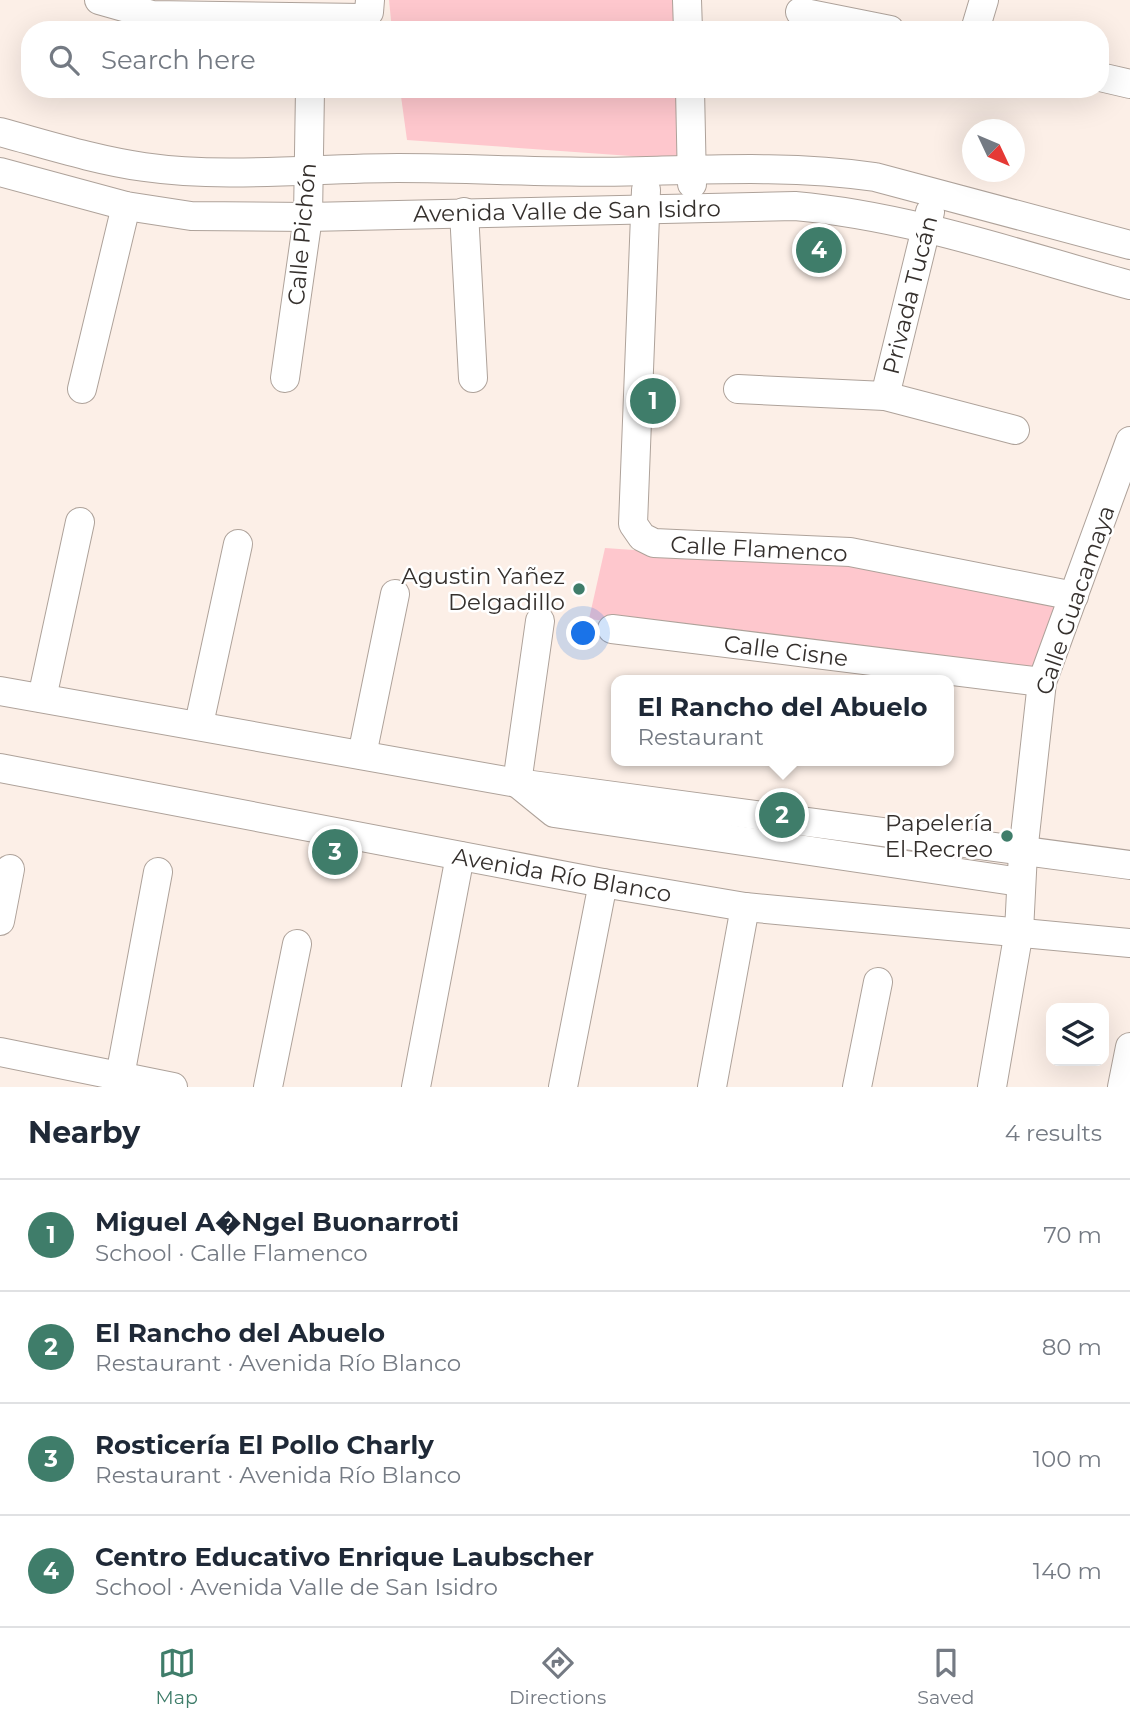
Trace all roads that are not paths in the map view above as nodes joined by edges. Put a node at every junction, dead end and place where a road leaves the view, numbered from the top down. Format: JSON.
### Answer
{"nodes":[{"id":1,"x":687,"y":0,"type":"edge"},
{"id":2,"x":984,"y":0,"type":"edge"},
{"id":3,"x":105,"y":1,"type":"edge"},
{"id":4,"x":369,"y":6,"type":"edge"},
{"id":5,"x":231,"y":8,"type":"edge"},
{"id":6,"x":800,"y":12,"type":"dead end"},
{"id":7,"x":299,"y":21,"type":"edge"},
{"id":8,"x":331,"y":21,"type":"edge"},
{"id":9,"x":688,"y":21,"type":"edge"},
{"id":10,"x":845,"y":21,"type":"edge"},
{"id":11,"x":978,"y":21,"type":"edge"},
{"id":12,"x":1109,"y":79,"type":"edge"},
{"id":13,"x":1130,"y":84,"type":"edge"},
{"id":14,"x":310,"y":98,"type":"edge"},
{"id":15,"x":690,"y":98,"type":"edge"},
{"id":16,"x":0,"y":132,"type":"edge"},
{"id":17,"x":692,"y":168,"type":"junction"},
{"id":18,"x":310,"y":171,"type":"junction"},
{"id":19,"x":647,"y":171,"type":"junction"},
{"id":20,"x":0,"y":172,"type":"edge"},
{"id":21,"x":935,"y":193,"type":"junction"},
{"id":22,"x":126,"y":206,"type":"junction"},
{"id":23,"x":692,"y":208,"type":"junction"},
{"id":24,"x":644,"y":209,"type":"junction"},
{"id":25,"x":464,"y":212,"type":"junction"},
{"id":26,"x":308,"y":217,"type":"junction"},
{"id":27,"x":925,"y":229,"type":"junction"},
{"id":28,"x":1130,"y":245,"type":"edge"},
{"id":29,"x":1130,"y":285,"type":"edge"},
{"id":30,"x":285,"y":378,"type":"dead end"},
{"id":31,"x":473,"y":378,"type":"dead end"},
{"id":32,"x":82,"y":389,"type":"dead end"},
{"id":33,"x":738,"y":389,"type":"dead end"},
{"id":34,"x":885,"y":396,"type":"junction"},
{"id":35,"x":1015,"y":430,"type":"dead end"},
{"id":36,"x":1130,"y":441,"type":"edge"},
{"id":37,"x":80,"y":522,"type":"dead end"},
{"id":38,"x":238,"y":544,"type":"dead end"},
{"id":39,"x":395,"y":594,"type":"dead end"},
{"id":40,"x":1074,"y":596,"type":"junction"},
{"id":41,"x":540,"y":621,"type":"dead end"},
{"id":42,"x":612,"y":629,"type":"dead end"},
{"id":43,"x":1042,"y":682,"type":"junction"},
{"id":44,"x":0,"y":691,"type":"edge"},
{"id":45,"x":42,"y":698,"type":"junction"},
{"id":46,"x":199,"y":724,"type":"junction"},
{"id":47,"x":362,"y":755,"type":"junction"},
{"id":48,"x":0,"y":768,"type":"edge"},
{"id":49,"x":517,"y":783,"type":"junction"},
{"id":50,"x":1023,"y":853,"type":"junction"},
{"id":51,"x":460,"y":856,"type":"junction"},
{"id":52,"x":1130,"y":865,"type":"edge"},
{"id":53,"x":10,"y":869,"type":"dead end"},
{"id":54,"x":158,"y":872,"type":"dead end"},
{"id":55,"x":1021,"y":882,"type":"junction"},
{"id":56,"x":603,"y":883,"type":"junction"},
{"id":57,"x":745,"y":907,"type":"junction"},
{"id":58,"x":0,"y":920,"type":"edge"},
{"id":59,"x":1019,"y":931,"type":"junction"},
{"id":60,"x":1130,"y":943,"type":"edge"},
{"id":61,"x":296,"y":944,"type":"dead end"},
{"id":62,"x":878,"y":982,"type":"dead end"},
{"id":63,"x":1130,"y":1047,"type":"edge"},
{"id":64,"x":0,"y":1052,"type":"edge"},
{"id":65,"x":120,"y":1076,"type":"junction"},
{"id":66,"x":173,"y":1087,"type":"edge"},
{"id":67,"x":268,"y":1087,"type":"edge"},
{"id":68,"x":416,"y":1087,"type":"edge"},
{"id":69,"x":563,"y":1087,"type":"edge"},
{"id":70,"x":712,"y":1087,"type":"edge"},
{"id":71,"x":857,"y":1087,"type":"edge"},
{"id":72,"x":992,"y":1087,"type":"edge"},
{"id":73,"x":1122,"y":1087,"type":"edge"}],
"edges":[{"from":1,"to":9,"type":"street"},
{"from":2,"to":11,"type":"street"},
{"from":3,"to":5,"type":"street"},
{"from":4,"to":8,"type":"street"},
{"from":5,"to":7,"type":"street"},
{"from":6,"to":10,"type":"street"},
{"from":12,"to":13,"type":"street"},
{"from":14,"to":18,"type":"street","name":"Calle Pichón"},
{"from":15,"to":17,"type":"street"},
{"from":16,"to":18,"type":"street","name":"Avenida Valle de San Isidro"},
{"from":17,"to":19,"type":"street","name":"Avenida Valle de San Isidro"},
{"from":17,"to":21,"type":"street","name":"Avenida Valle de San Isidro"},
{"from":17,"to":23,"type":"street"},
{"from":18,"to":19,"type":"street","name":"Avenida Valle de San Isidro"},
{"from":18,"to":26,"type":"street","name":"Calle Pichón"},
{"from":19,"to":24,"type":"street","name":"Calle Flamenco"},
{"from":20,"to":22,"type":"street","name":"Avenida Valle de San Isidro"},
{"from":21,"to":27,"type":"street","name":"Privada Tucán"},
{"from":21,"to":28,"type":"street","name":"Avenida Valle de San Isidro"},
{"from":22,"to":26,"type":"street","name":"Avenida Valle de San Isidro"},
{"from":22,"to":32,"type":"street"},
{"from":23,"to":24,"type":"street","name":"Avenida Valle de San Isidro"},
{"from":23,"to":27,"type":"street","name":"Avenida Valle de San Isidro"},
{"from":24,"to":25,"type":"street","name":"Avenida Valle de San Isidro"},
{"from":24,"to":40,"type":"street","name":"Calle Flamenco"},
{"from":25,"to":26,"type":"street","name":"Avenida Valle de San Isidro"},
{"from":25,"to":31,"type":"street"},
{"from":26,"to":30,"type":"street","name":"Calle Pichón"},
{"from":27,"to":29,"type":"street","name":"Avenida Valle de San Isidro"},
{"from":27,"to":34,"type":"street","name":"Privada Tucán"},
{"from":33,"to":34,"type":"street","name":"Privada Tucán"},
{"from":34,"to":35,"type":"street","name":"Privada Tucán"},
{"from":36,"to":40,"type":"street","name":"Calle Guacamaya"},
{"from":37,"to":45,"type":"street"},
{"from":38,"to":46,"type":"street"},
{"from":39,"to":47,"type":"street"},
{"from":40,"to":43,"type":"street","name":"Calle Guacamaya"},
{"from":41,"to":49,"type":"street"},
{"from":42,"to":43,"type":"street","name":"Calle Cisne"},
{"from":43,"to":50,"type":"street","name":"Calle Guacamaya"},
{"from":44,"to":45,"type":"street"},
{"from":45,"to":46,"type":"street"},
{"from":46,"to":47,"type":"street"},
{"from":47,"to":49,"type":"street"},
{"from":48,"to":51,"type":"street","name":"Avenida Río Blanco"},
{"from":49,"to":50,"type":"street"},
{"from":49,"to":55,"type":"street"},
{"from":50,"to":52,"type":"street"},
{"from":50,"to":55,"type":"street","name":"Calle Guacamaya"},
{"from":51,"to":56,"type":"street","name":"Avenida Río Blanco"},
{"from":51,"to":68,"type":"street"},
{"from":53,"to":58,"type":"street"},
{"from":54,"to":65,"type":"street"},
{"from":55,"to":59,"type":"street","name":"Calle Guacamaya"},
{"from":56,"to":57,"type":"street","name":"Avenida Río Blanco"},
{"from":56,"to":69,"type":"street"},
{"from":57,"to":59,"type":"street","name":"Avenida Río Blanco"},
{"from":57,"to":70,"type":"street"},
{"from":59,"to":60,"type":"street","name":"Avenida Río Blanco"},
{"from":59,"to":72,"type":"street","name":"Calle Guacamaya"},
{"from":61,"to":67,"type":"street"},
{"from":62,"to":71,"type":"street"},
{"from":63,"to":73,"type":"street"},
{"from":64,"to":65,"type":"street"},
{"from":65,"to":66,"type":"street"}]}
